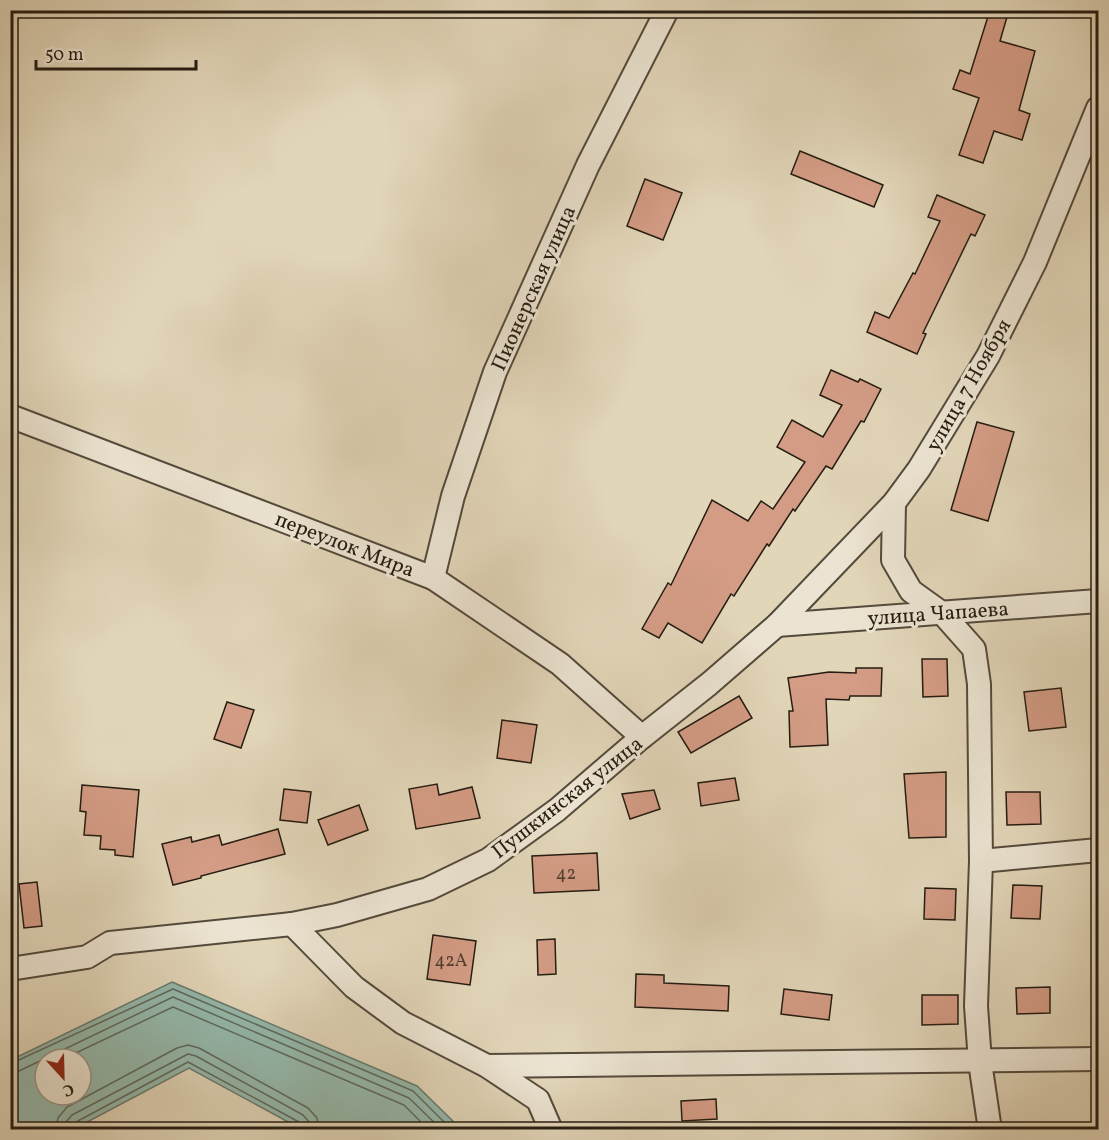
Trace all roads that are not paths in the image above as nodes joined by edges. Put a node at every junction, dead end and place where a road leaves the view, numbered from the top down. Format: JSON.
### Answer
{"nodes":[{"id":1,"x":667,"y":10,"type":"edge"},
{"id":2,"x":1098,"y":108,"type":"edge"},
{"id":3,"x":10,"y":416,"type":"edge"},
{"id":4,"x":894,"y":502,"type":"junction"},
{"id":5,"x":433,"y":578,"type":"junction"},
{"id":6,"x":1098,"y":601,"type":"edge"},
{"id":7,"x":943,"y":614,"type":"junction"},
{"id":8,"x":777,"y":625,"type":"junction"},
{"id":9,"x":642,"y":737,"type":"junction"},
{"id":10,"x":1098,"y":850,"type":"edge"},
{"id":11,"x":981,"y":861,"type":"junction"},
{"id":12,"x":292,"y":924,"type":"junction"},
{"id":13,"x":10,"y":969,"type":"edge"},
{"id":14,"x":1098,"y":1059,"type":"edge"},
{"id":15,"x":980,"y":1062,"type":"junction"},
{"id":16,"x":487,"y":1066,"type":"junction"},
{"id":17,"x":551,"y":1130,"type":"edge"},
{"id":18,"x":990,"y":1130,"type":"edge"}],
"edges":[{"from":1,"to":5,"type":"street","name":"Пионерская улица"},
{"from":2,"to":4,"type":"street","name":"улица 7 Ноября"},
{"from":3,"to":5,"type":"street","name":"переулок Мира"},
{"from":4,"to":7,"type":"street"},
{"from":4,"to":8,"type":"street","name":"улица 7 Ноября"},
{"from":5,"to":9,"type":"street","name":"переулок Мира"},
{"from":6,"to":7,"type":"street","name":"улица Чапаева"},
{"from":7,"to":8,"type":"street","name":"улица Чапаева"},
{"from":7,"to":11,"type":"street"},
{"from":8,"to":9,"type":"street","name":"Пушкинская улица"},
{"from":9,"to":12,"type":"street","name":"Пушкинская улица"},
{"from":10,"to":11,"type":"street"},
{"from":11,"to":15,"type":"street"},
{"from":12,"to":13,"type":"street","name":"Пушкинская улица"},
{"from":12,"to":16,"type":"street"},
{"from":14,"to":15,"type":"street"},
{"from":15,"to":16,"type":"street"},
{"from":15,"to":18,"type":"street"},
{"from":16,"to":17,"type":"street"}]}
